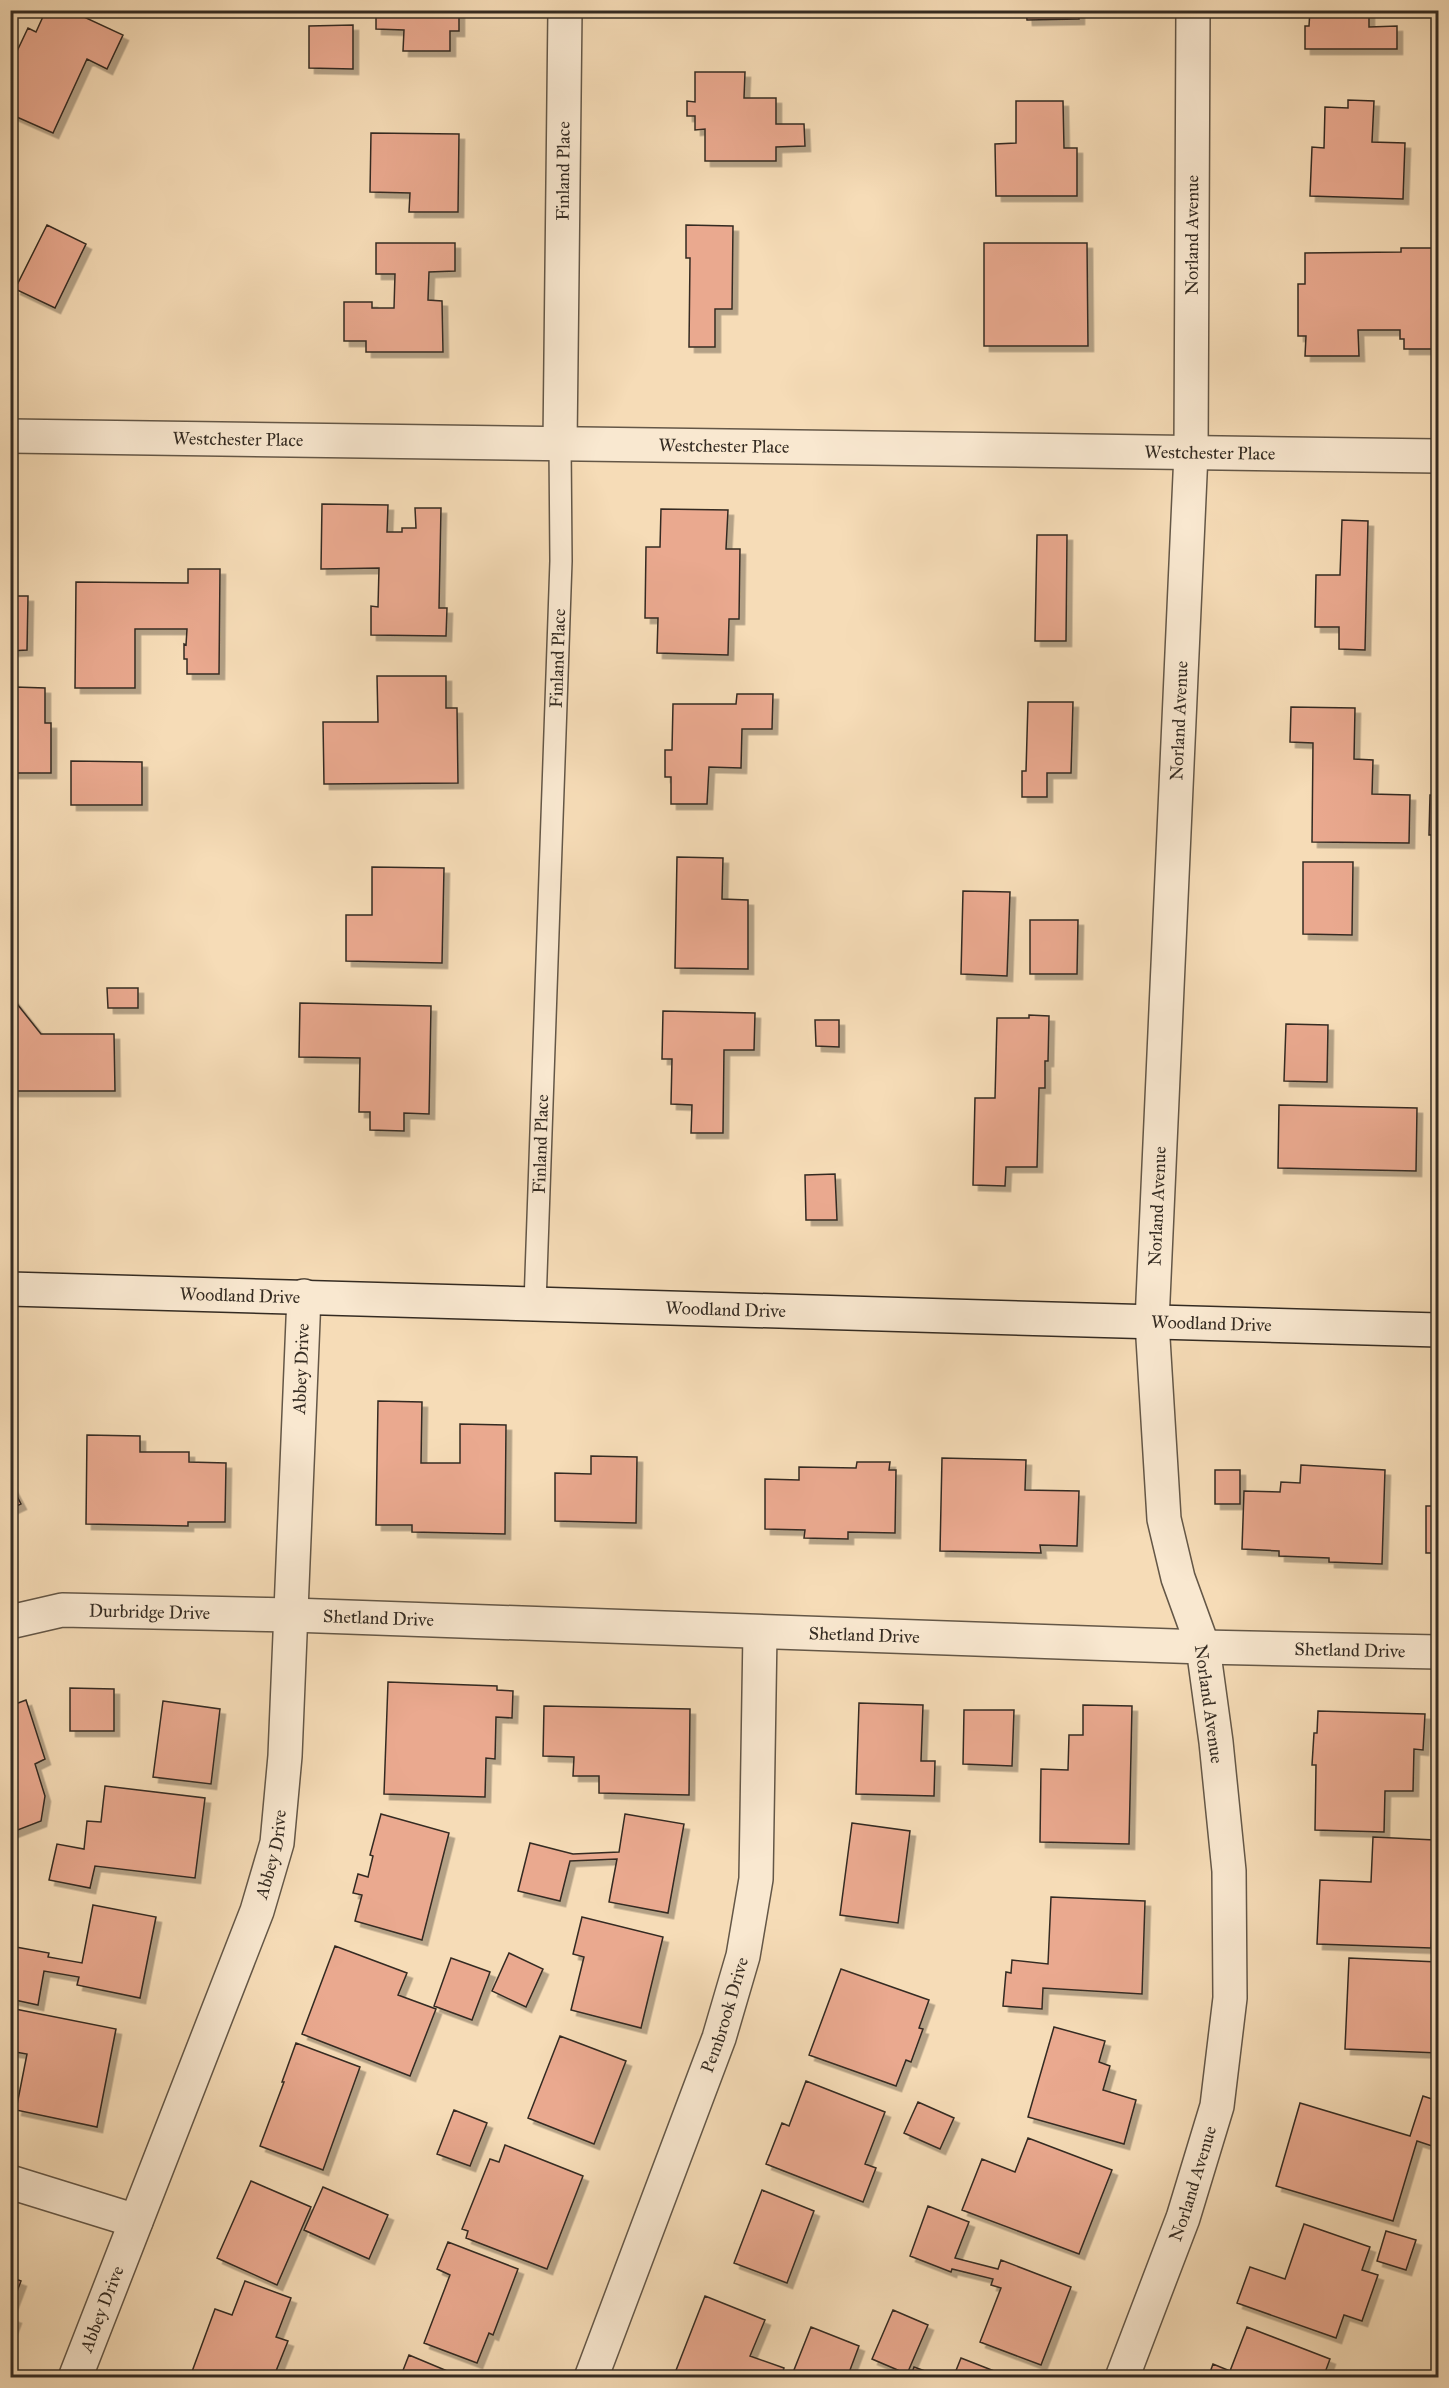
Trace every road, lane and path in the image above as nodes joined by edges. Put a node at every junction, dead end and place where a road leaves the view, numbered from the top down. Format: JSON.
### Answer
{"nodes":[{"id":1,"x":565,"y":10,"type":"edge"},
{"id":2,"x":1193,"y":10,"type":"edge"},
{"id":3,"x":10,"y":436,"type":"edge"},
{"id":4,"x":560,"y":444,"type":"junction"},
{"id":5,"x":1191,"y":453,"type":"junction"},
{"id":6,"x":1438,"y":456,"type":"edge"},
{"id":7,"x":10,"y":1289,"type":"edge"},
{"id":8,"x":304,"y":1296,"type":"junction"},
{"id":9,"x":535,"y":1304,"type":"junction"},
{"id":10,"x":1152,"y":1323,"type":"junction"},
{"id":11,"x":1438,"y":1330,"type":"edge"},
{"id":12,"x":292,"y":1615,"type":"junction"},
{"id":13,"x":10,"y":1622,"type":"edge"},
{"id":14,"x":760,"y":1632,"type":"junction"},
{"id":15,"x":1203,"y":1647,"type":"junction"},
{"id":16,"x":1438,"y":1652,"type":"edge"},
{"id":17,"x":10,"y":2182,"type":"edge"},
{"id":18,"x":136,"y":2221,"type":"junction"},
{"id":19,"x":75,"y":2378,"type":"edge"},
{"id":20,"x":591,"y":2378,"type":"edge"},
{"id":21,"x":1122,"y":2378,"type":"edge"}],
"edges":[{"from":1,"to":4,"type":"street","name":"Finland Place"},
{"from":2,"to":5,"type":"street","name":"Norland Avenue"},
{"from":3,"to":4,"type":"street","name":"Westchester Place"},
{"from":4,"to":5,"type":"street","name":"Westchester Place"},
{"from":4,"to":9,"type":"lane","name":"Finland Place"},
{"from":5,"to":6,"type":"street","name":"Westchester Place"},
{"from":5,"to":10,"type":"street","name":"Norland Avenue"},
{"from":7,"to":8,"type":"street","name":"Woodland Drive"},
{"from":8,"to":9,"type":"street","name":"Woodland Drive"},
{"from":8,"to":12,"type":"street","name":"Abbey Drive"},
{"from":9,"to":10,"type":"street","name":"Woodland Drive"},
{"from":10,"to":11,"type":"street","name":"Woodland Drive"},
{"from":10,"to":15,"type":"street","name":"Norland Avenue"},
{"from":12,"to":13,"type":"street","name":"Durbridge Drive"},
{"from":12,"to":14,"type":"street","name":"Shetland Drive"},
{"from":12,"to":18,"type":"street","name":"Abbey Drive"},
{"from":14,"to":15,"type":"street","name":"Shetland Drive"},
{"from":14,"to":20,"type":"street","name":"Pembrook Drive"},
{"from":15,"to":16,"type":"street","name":"Shetland Drive"},
{"from":15,"to":21,"type":"street","name":"Norland Avenue"},
{"from":17,"to":18,"type":"street"},
{"from":18,"to":19,"type":"street","name":"Abbey Drive"}]}
